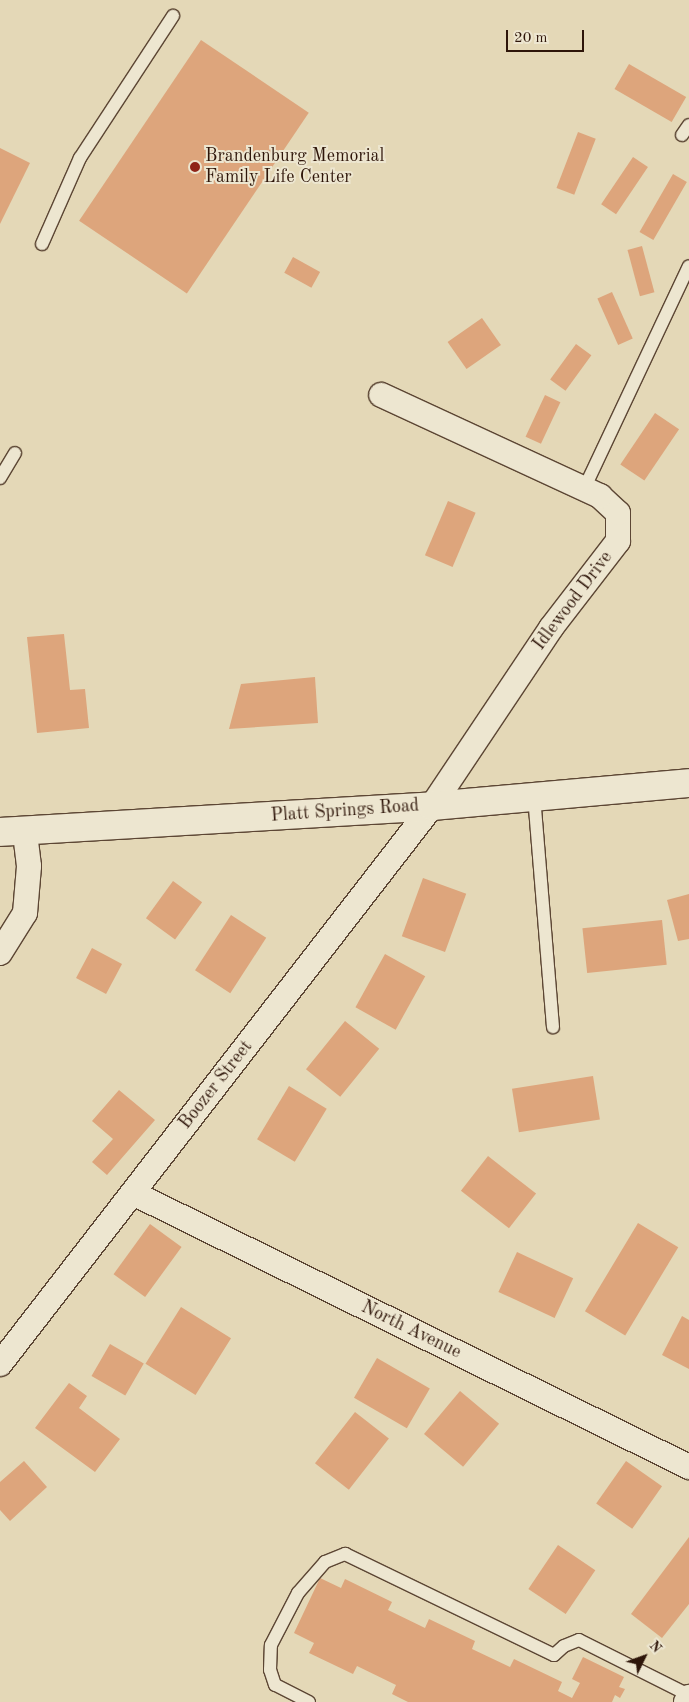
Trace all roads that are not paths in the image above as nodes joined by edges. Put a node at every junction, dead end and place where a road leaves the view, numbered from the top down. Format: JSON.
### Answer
{"nodes":[{"id":1,"x":173,"y":16,"type":"dead end"},
{"id":2,"x":42,"y":244,"type":"dead end"},
{"id":3,"x":689,"y":266,"type":"edge"},
{"id":4,"x":382,"y":395,"type":"dead end"},
{"id":5,"x":15,"y":453,"type":"dead end"},
{"id":6,"x":0,"y":478,"type":"edge"},
{"id":7,"x":584,"y":489,"type":"junction"},
{"id":8,"x":689,"y":783,"type":"edge"},
{"id":9,"x":534,"y":796,"type":"junction"},
{"id":10,"x":432,"y":806,"type":"junction"},
{"id":11,"x":12,"y":832,"type":"edge"},
{"id":12,"x":0,"y":953,"type":"edge"},
{"id":13,"x":553,"y":1027,"type":"dead end"},
{"id":14,"x":133,"y":1193,"type":"junction"},
{"id":15,"x":0,"y":1364,"type":"edge"},
{"id":16,"x":689,"y":1467,"type":"edge"},
{"id":17,"x":689,"y":1696,"type":"edge"},
{"id":18,"x":309,"y":1702,"type":"edge"},
{"id":19,"x":686,"y":1702,"type":"edge"}],
"edges":[{"from":1,"to":2,"type":"lane"},
{"from":3,"to":7,"type":"lane"},
{"from":4,"to":7,"type":"street","name":"Idlewood Drive"},
{"from":5,"to":6,"type":"lane"},
{"from":7,"to":10,"type":"street","name":"Idlewood Drive"},
{"from":8,"to":9,"type":"main road","name":"Platt Springs Road"},
{"from":9,"to":10,"type":"main road","name":"Platt Springs Road"},
{"from":9,"to":13,"type":"lane"},
{"from":10,"to":11,"type":"main road","name":"Platt Springs Road"},
{"from":10,"to":14,"type":"street","name":"Boozer Street"},
{"from":11,"to":12,"type":"street"},
{"from":14,"to":15,"type":"street","name":"Boozer Street"},
{"from":14,"to":16,"type":"street","name":"North Avenue"},
{"from":17,"to":18,"type":"lane"},
{"from":17,"to":19,"type":"street"}]}
